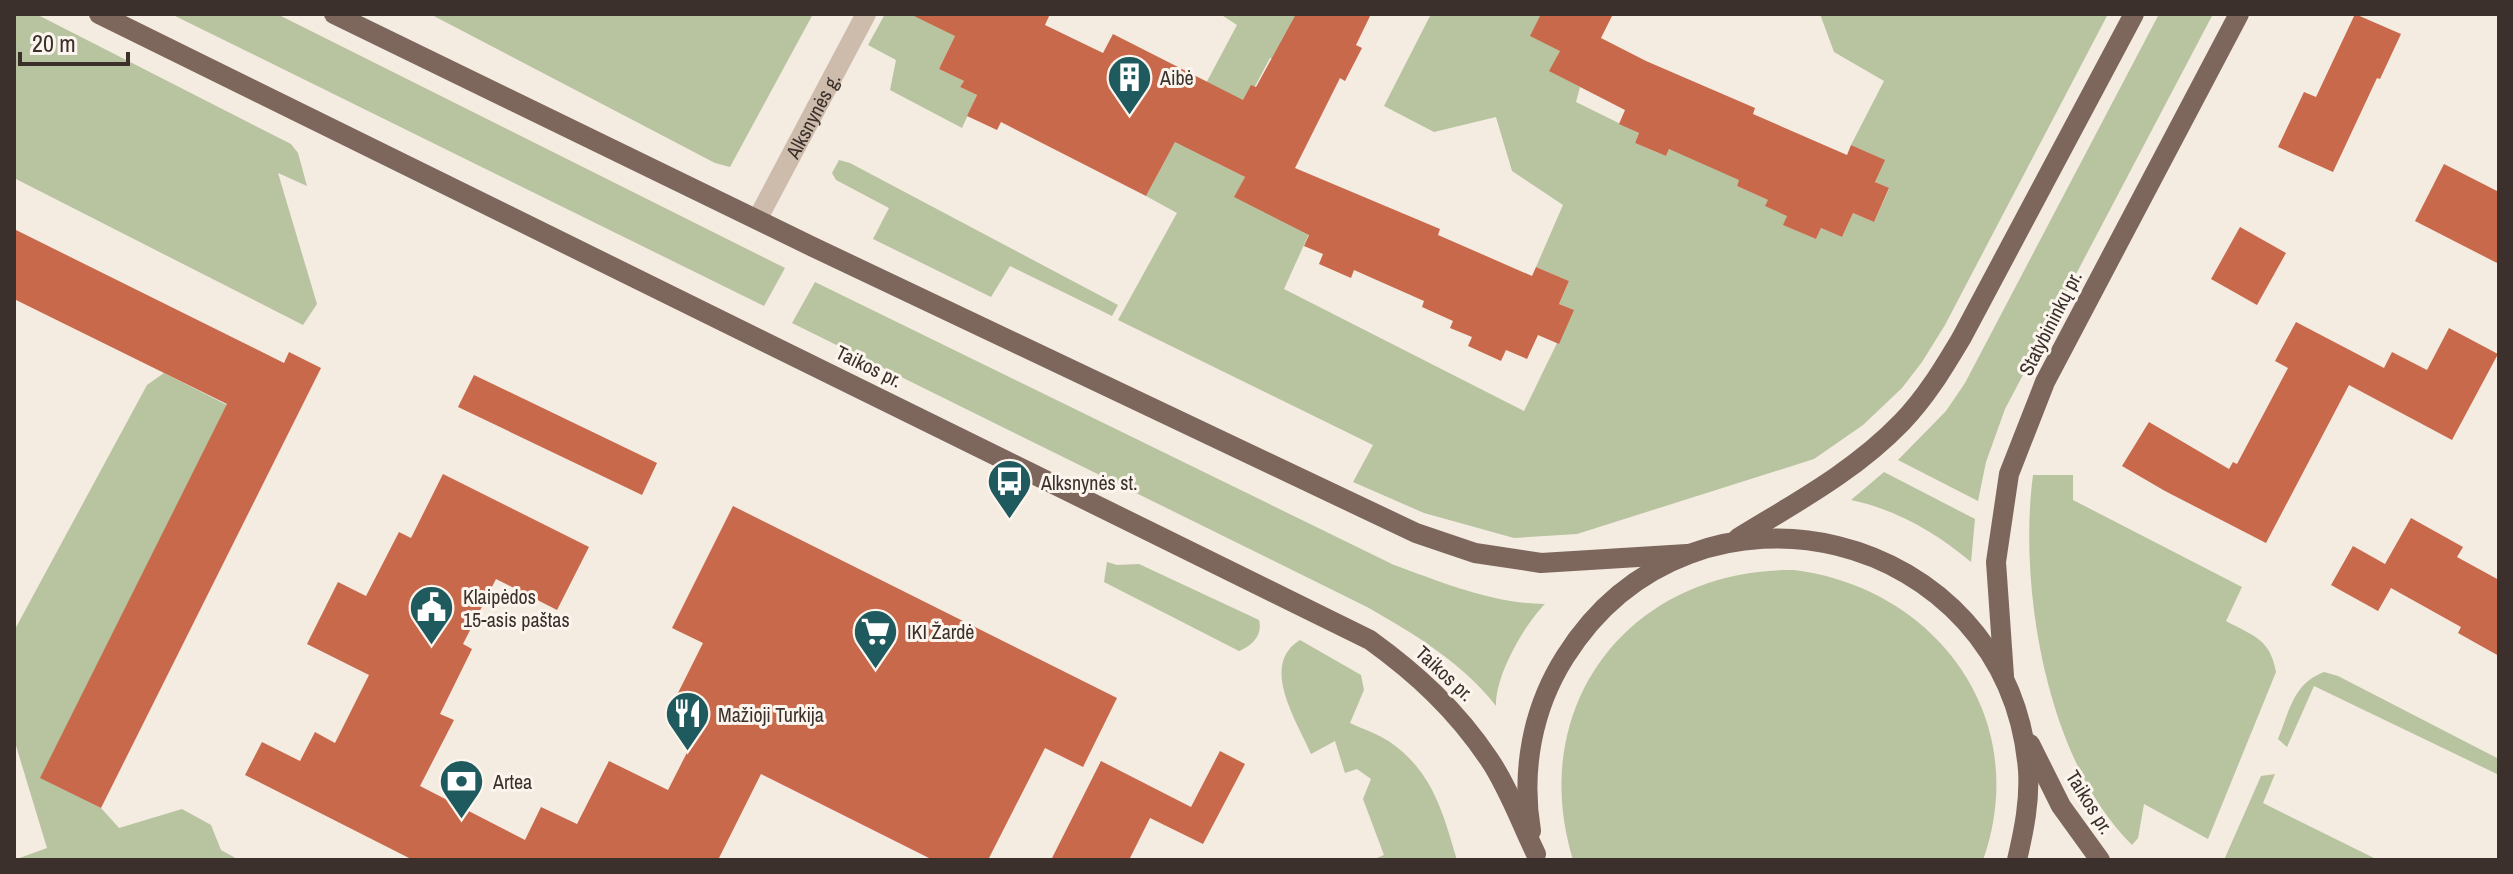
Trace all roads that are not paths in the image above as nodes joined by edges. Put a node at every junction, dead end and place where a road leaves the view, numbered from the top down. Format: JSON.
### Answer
{"nodes":[{"id":1,"x":99,"y":14,"type":"edge"},
{"id":2,"x":334,"y":14,"type":"edge"},
{"id":3,"x":866,"y":14,"type":"edge"},
{"id":4,"x":2134,"y":14,"type":"edge"},
{"id":5,"x":2239,"y":14,"type":"edge"},
{"id":6,"x":758,"y":218,"type":"junction"},
{"id":7,"x":1733,"y":541,"type":"junction"},
{"id":8,"x":1687,"y":554,"type":"junction"},
{"id":9,"x":2004,"y":680,"type":"junction"},
{"id":10,"x":2021,"y":724,"type":"junction"},
{"id":11,"x":1537,"y":857,"type":"edge"},
{"id":12,"x":2017,"y":860,"type":"edge"},
{"id":13,"x":2100,"y":860,"type":"edge"}],
"edges":[{"from":1,"to":11,"type":"main road","name":"Taikos pr."},
{"from":2,"to":6,"type":"main road"},
{"from":3,"to":6,"type":"street","name":"Alksnynės g."},
{"from":4,"to":7,"type":"main road"},
{"from":5,"to":9,"type":"main road","name":"Statybininkų pr."},
{"from":6,"to":8,"type":"main road"},
{"from":7,"to":8,"type":"main road"},
{"from":7,"to":9,"type":"main road"},
{"from":8,"to":11,"type":"main road"},
{"from":9,"to":10,"type":"main road"},
{"from":10,"to":12,"type":"main road"},
{"from":10,"to":13,"type":"main road","name":"Taikos pr."}]}
